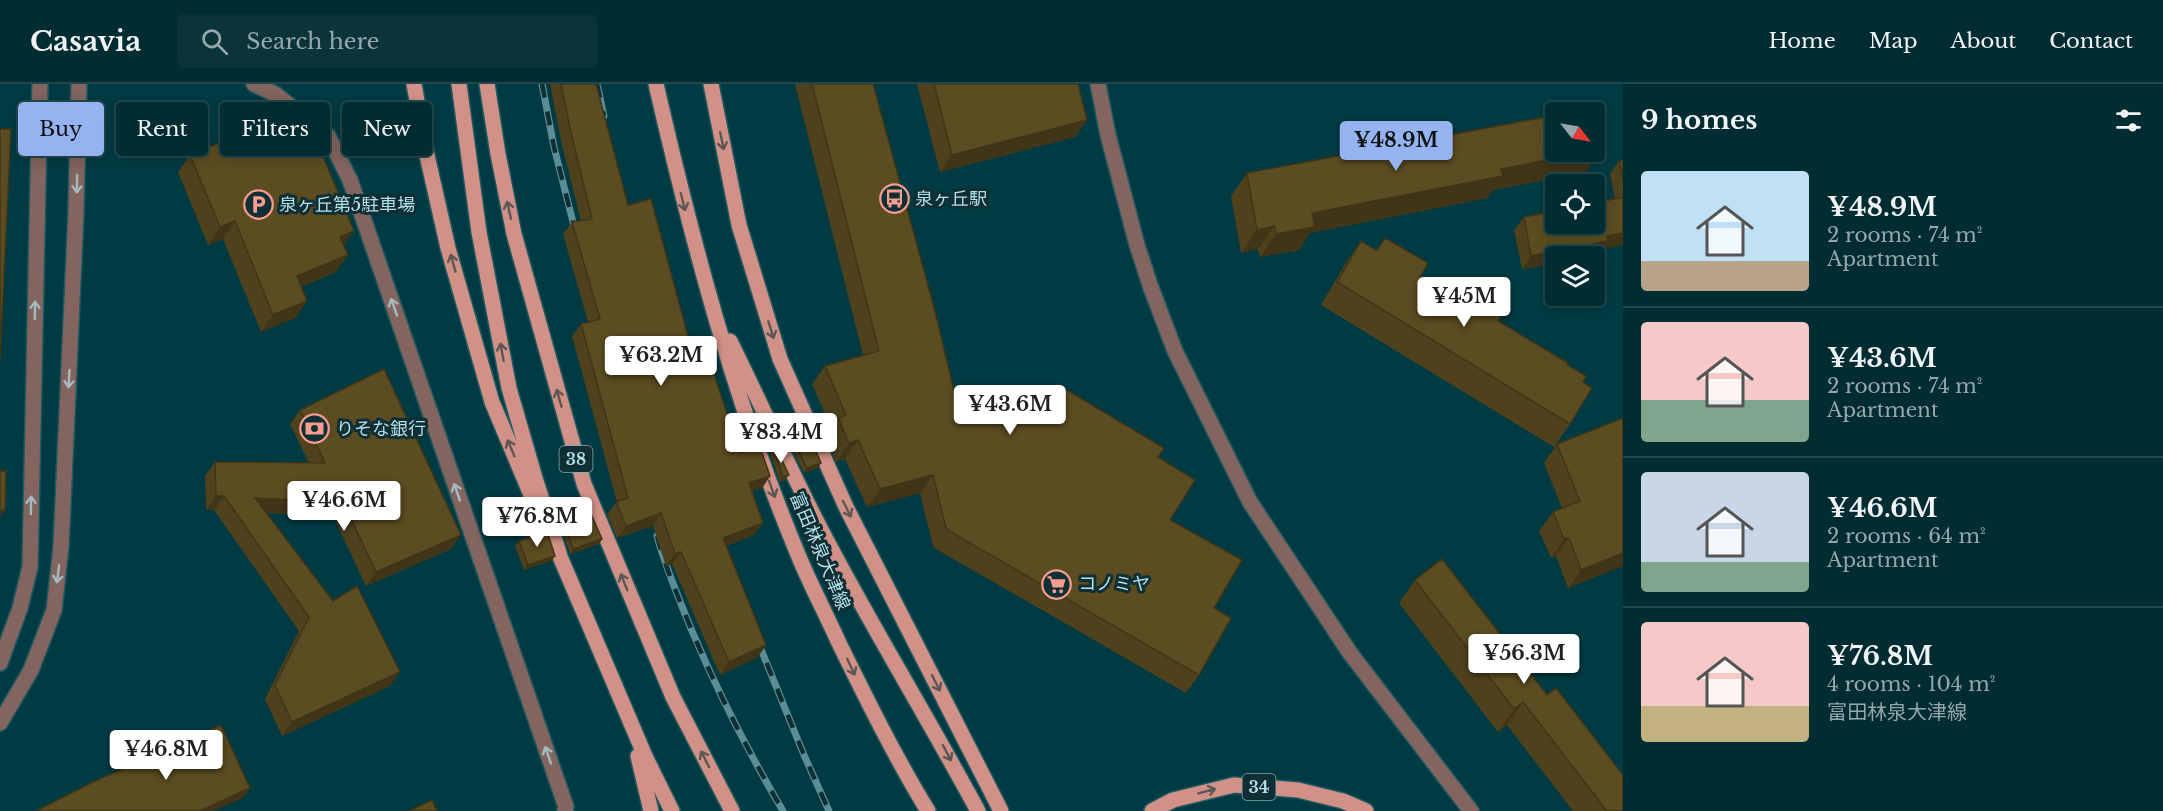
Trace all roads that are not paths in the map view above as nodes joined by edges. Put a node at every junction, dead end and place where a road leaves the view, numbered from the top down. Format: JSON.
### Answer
{"nodes":[{"id":1,"x":40,"y":84,"type":"edge"},
{"id":2,"x":79,"y":84,"type":"edge"},
{"id":3,"x":254,"y":84,"type":"edge"},
{"id":4,"x":414,"y":84,"type":"edge"},
{"id":5,"x":459,"y":84,"type":"edge"},
{"id":6,"x":487,"y":84,"type":"edge"},
{"id":7,"x":656,"y":84,"type":"edge"},
{"id":8,"x":711,"y":84,"type":"edge"},
{"id":9,"x":1098,"y":84,"type":"edge"},
{"id":10,"x":707,"y":292,"type":"junction"},
{"id":11,"x":561,"y":559,"type":"junction"},
{"id":12,"x":0,"y":663,"type":"edge"},
{"id":13,"x":614,"y":685,"type":"junction"},
{"id":14,"x":0,"y":723,"type":"edge"},
{"id":15,"x":566,"y":811,"type":"edge"},
{"id":16,"x":651,"y":811,"type":"edge"},
{"id":17,"x":672,"y":811,"type":"edge"},
{"id":18,"x":732,"y":811,"type":"edge"},
{"id":19,"x":928,"y":811,"type":"edge"},
{"id":20,"x":978,"y":811,"type":"edge"},
{"id":21,"x":1001,"y":811,"type":"edge"},
{"id":22,"x":1152,"y":811,"type":"edge"},
{"id":23,"x":1366,"y":811,"type":"edge"},
{"id":24,"x":1472,"y":811,"type":"edge"}],
"edges":[{"from":12,"to":1,"type":"street","one_way":true},
{"from":2,"to":14,"type":"street","one_way":true},
{"from":15,"to":3,"type":"street","one_way":true},
{"from":11,"to":4,"type":"main road","one_way":true},
{"from":11,"to":5,"type":"main road","one_way":true},
{"from":18,"to":6,"type":"main road","number":"38","one_way":true},
{"from":7,"to":10,"type":"main road","name":"富田林泉大津線","one_way":true},
{"from":8,"to":21,"type":"main road","one_way":true},
{"from":9,"to":24,"type":"street"},
{"from":10,"to":19,"type":"main road","name":"富田林泉大津線","one_way":true},
{"from":10,"to":20,"type":"main road","one_way":true},
{"from":11,"to":13,"type":"main road"},
{"from":13,"to":16,"type":"main road"},
{"from":13,"to":17,"type":"main road"},
{"from":22,"to":23,"type":"main road","number":"34","one_way":true}]}
